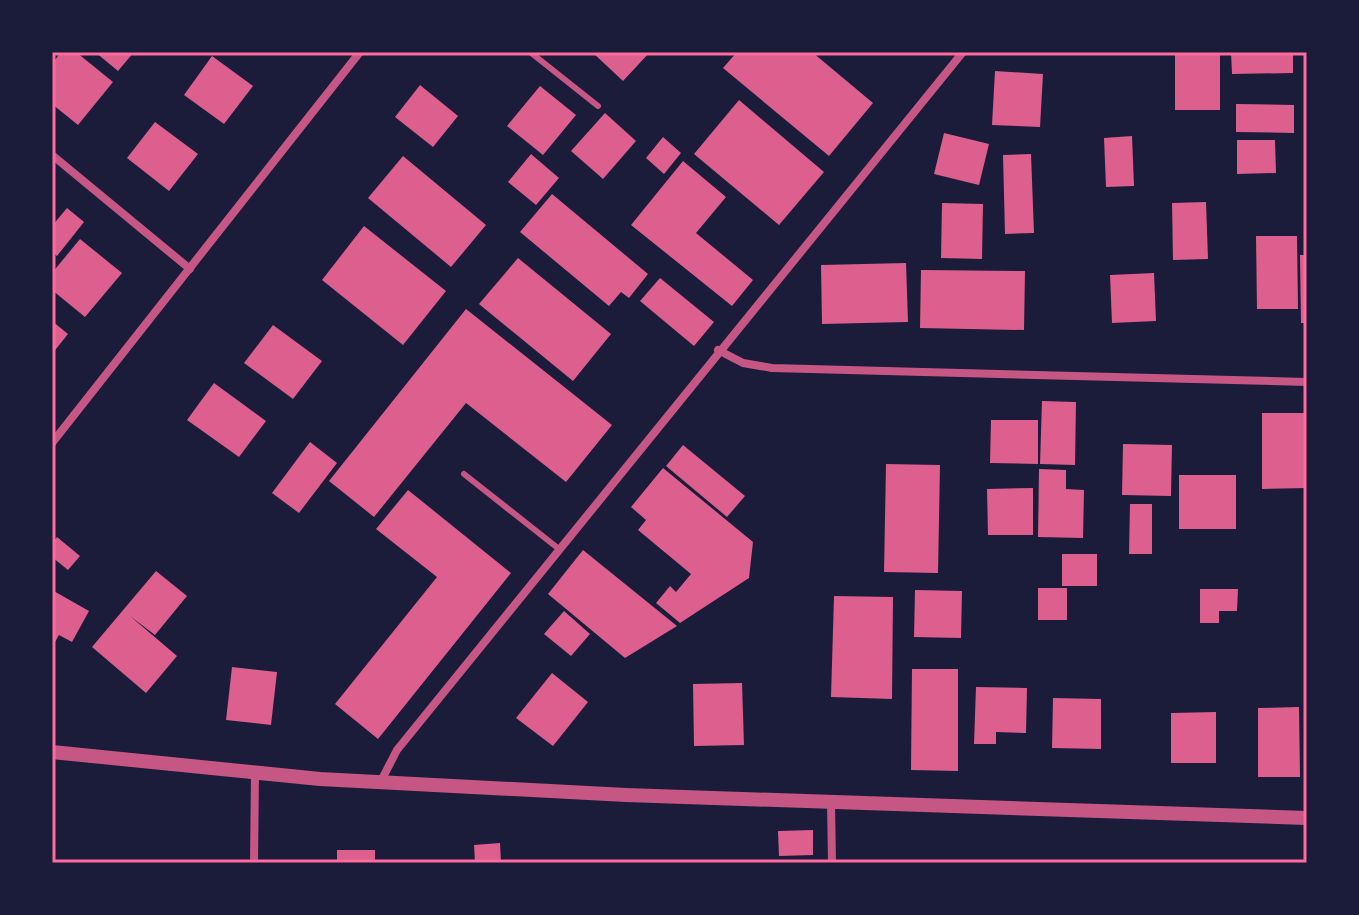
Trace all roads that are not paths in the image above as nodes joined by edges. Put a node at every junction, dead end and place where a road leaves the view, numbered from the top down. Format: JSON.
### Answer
{"nodes":[{"id":1,"x":360,"y":52,"type":"edge"},
{"id":2,"x":530,"y":52,"type":"edge"},
{"id":3,"x":963,"y":52,"type":"edge"},
{"id":4,"x":598,"y":106,"type":"dead end"},
{"id":5,"x":52,"y":155,"type":"edge"},
{"id":6,"x":190,"y":269,"type":"junction"},
{"id":7,"x":718,"y":350,"type":"junction"},
{"id":8,"x":1307,"y":382,"type":"edge"},
{"id":9,"x":52,"y":443,"type":"edge"},
{"id":10,"x":464,"y":474,"type":"dead end"},
{"id":11,"x":559,"y":549,"type":"junction"},
{"id":12,"x":52,"y":752,"type":"edge"},
{"id":13,"x":255,"y":773,"type":"junction"},
{"id":14,"x":381,"y":781,"type":"junction"},
{"id":15,"x":831,"y":803,"type":"junction"},
{"id":16,"x":1307,"y":818,"type":"edge"},
{"id":17,"x":254,"y":863,"type":"edge"},
{"id":18,"x":832,"y":863,"type":"edge"}],
"edges":[{"from":1,"to":6,"type":"street"},
{"from":2,"to":4,"type":"lane"},
{"from":3,"to":7,"type":"street"},
{"from":5,"to":6,"type":"street"},
{"from":6,"to":9,"type":"street"},
{"from":7,"to":8,"type":"street"},
{"from":7,"to":11,"type":"street"},
{"from":10,"to":11,"type":"lane"},
{"from":11,"to":14,"type":"street"},
{"from":12,"to":13,"type":"street"},
{"from":13,"to":14,"type":"street"},
{"from":13,"to":17,"type":"street"},
{"from":14,"to":15,"type":"street"},
{"from":15,"to":16,"type":"street"},
{"from":15,"to":18,"type":"street"}]}
